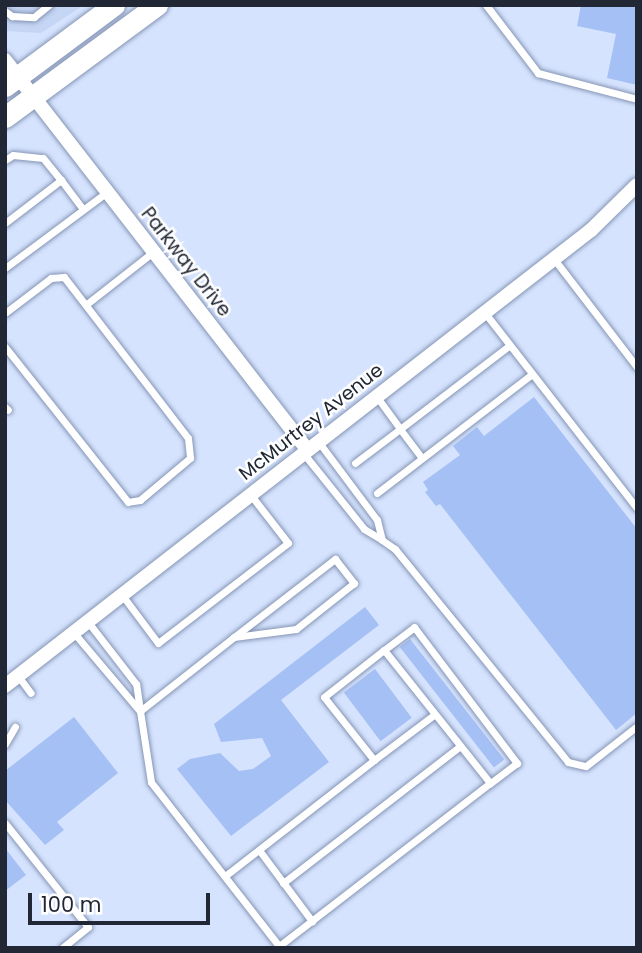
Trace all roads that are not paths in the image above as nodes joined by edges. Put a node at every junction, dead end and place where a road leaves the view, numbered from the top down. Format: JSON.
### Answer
{"nodes":[{"id":1,"x":49,"y":5,"type":"edge"},
{"id":2,"x":114,"y":5,"type":"edge"},
{"id":3,"x":157,"y":5,"type":"edge"},
{"id":4,"x":486,"y":5,"type":"edge"},
{"id":5,"x":5,"y":11,"type":"edge"},
{"id":6,"x":10,"y":75,"type":"edge"},
{"id":7,"x":34,"y":98,"type":"junction"},
{"id":8,"x":637,"y":99,"type":"edge"},
{"id":9,"x":5,"y":117,"type":"edge"},
{"id":10,"x":5,"y":160,"type":"edge"},
{"id":11,"x":61,"y":180,"type":"junction"},
{"id":12,"x":637,"y":185,"type":"edge"},
{"id":13,"x":107,"y":191,"type":"junction"},
{"id":14,"x":83,"y":209,"type":"junction"},
{"id":15,"x":5,"y":223,"type":"edge"},
{"id":16,"x":154,"y":252,"type":"junction"},
{"id":17,"x":554,"y":259,"type":"junction"},
{"id":18,"x":5,"y":268,"type":"edge"},
{"id":19,"x":89,"y":303,"type":"junction"},
{"id":20,"x":5,"y":313,"type":"edge"},
{"id":21,"x":485,"y":313,"type":"junction"},
{"id":22,"x":510,"y":345,"type":"junction"},
{"id":23,"x":5,"y":347,"type":"edge"},
{"id":24,"x":637,"y":367,"type":"edge"},
{"id":25,"x":532,"y":374,"type":"junction"},
{"id":26,"x":377,"y":396,"type":"junction"},
{"id":27,"x":400,"y":429,"type":"junction"},
{"id":28,"x":310,"y":448,"type":"junction"},
{"id":29,"x":422,"y":458,"type":"junction"},
{"id":30,"x":355,"y":463,"type":"dead end"},
{"id":31,"x":377,"y":493,"type":"dead end"},
{"id":32,"x":250,"y":494,"type":"junction"},
{"id":33,"x":637,"y":508,"type":"edge"},
{"id":34,"x":382,"y":540,"type":"junction"},
{"id":35,"x":122,"y":595,"type":"junction"},
{"id":36,"x":88,"y":621,"type":"junction"},
{"id":37,"x":74,"y":632,"type":"junction"},
{"id":38,"x":234,"y":637,"type":"junction"},
{"id":39,"x":384,"y":650,"type":"junction"},
{"id":40,"x":18,"y":676,"type":"junction"},
{"id":41,"x":5,"y":686,"type":"edge"},
{"id":42,"x":31,"y":694,"type":"dead end"},
{"id":43,"x":140,"y":711,"type":"junction"},
{"id":44,"x":435,"y":714,"type":"junction"},
{"id":45,"x":637,"y":726,"type":"edge"},
{"id":46,"x":15,"y":727,"type":"dead end"},
{"id":47,"x":5,"y":744,"type":"edge"},
{"id":48,"x":460,"y":746,"type":"junction"},
{"id":49,"x":374,"y":761,"type":"junction"},
{"id":50,"x":490,"y":783,"type":"junction"},
{"id":51,"x":5,"y":823,"type":"edge"},
{"id":52,"x":259,"y":850,"type":"junction"},
{"id":53,"x":225,"y":876,"type":"junction"},
{"id":54,"x":284,"y":883,"type":"junction"},
{"id":55,"x":312,"y":920,"type":"junction"},
{"id":56,"x":62,"y":948,"type":"edge"}],
"edges":[{"from":1,"to":5,"type":"lane"},
{"from":2,"to":6,"type":"main road"},
{"from":3,"to":7,"type":"main road"},
{"from":4,"to":8,"type":"lane"},
{"from":6,"to":7,"type":"street","name":"Parkway Drive"},
{"from":7,"to":9,"type":"main road"},
{"from":7,"to":13,"type":"street","name":"Parkway Drive"},
{"from":10,"to":11,"type":"lane"},
{"from":11,"to":14,"type":"lane"},
{"from":11,"to":15,"type":"lane"},
{"from":12,"to":17,"type":"street","name":"McMurtrey Avenue"},
{"from":13,"to":14,"type":"lane"},
{"from":13,"to":16,"type":"street","name":"Parkway Drive"},
{"from":14,"to":18,"type":"lane"},
{"from":16,"to":19,"type":"lane"},
{"from":16,"to":28,"type":"street","name":"Parkway Drive"},
{"from":17,"to":21,"type":"street","name":"McMurtrey Avenue"},
{"from":17,"to":24,"type":"lane"},
{"from":19,"to":20,"type":"lane"},
{"from":19,"to":23,"type":"lane"},
{"from":21,"to":22,"type":"lane"},
{"from":21,"to":26,"type":"street","name":"McMurtrey Avenue"},
{"from":22,"to":25,"type":"lane"},
{"from":22,"to":27,"type":"lane"},
{"from":25,"to":29,"type":"lane"},
{"from":25,"to":33,"type":"lane"},
{"from":26,"to":27,"type":"lane"},
{"from":26,"to":28,"type":"street","name":"McMurtrey Avenue"},
{"from":27,"to":29,"type":"lane"},
{"from":27,"to":30,"type":"lane"},
{"from":28,"to":32,"type":"street","name":"McMurtrey Avenue"},
{"from":28,"to":34,"type":"lane"},
{"from":28,"to":34,"type":"lane"},
{"from":29,"to":31,"type":"lane"},
{"from":32,"to":35,"type":"street","name":"McMurtrey Avenue"},
{"from":32,"to":35,"type":"lane"},
{"from":34,"to":45,"type":"lane"},
{"from":35,"to":36,"type":"street","name":"McMurtrey Avenue"},
{"from":36,"to":37,"type":"street","name":"McMurtrey Avenue"},
{"from":36,"to":43,"type":"lane"},
{"from":37,"to":40,"type":"street","name":"McMurtrey Avenue"},
{"from":37,"to":43,"type":"lane"},
{"from":38,"to":38,"type":"lane"},
{"from":38,"to":43,"type":"lane"},
{"from":39,"to":44,"type":"lane"},
{"from":39,"to":49,"type":"lane"},
{"from":39,"to":50,"type":"lane"},
{"from":40,"to":41,"type":"street","name":"McMurtrey Avenue"},
{"from":40,"to":42,"type":"lane"},
{"from":43,"to":53,"type":"lane"},
{"from":44,"to":48,"type":"lane"},
{"from":44,"to":49,"type":"lane"},
{"from":46,"to":47,"type":"lane"},
{"from":48,"to":50,"type":"lane"},
{"from":48,"to":54,"type":"lane"},
{"from":49,"to":52,"type":"lane"},
{"from":50,"to":55,"type":"lane"},
{"from":51,"to":56,"type":"lane"},
{"from":52,"to":53,"type":"lane"},
{"from":52,"to":54,"type":"lane"},
{"from":53,"to":55,"type":"lane"},
{"from":54,"to":55,"type":"lane"}]}
